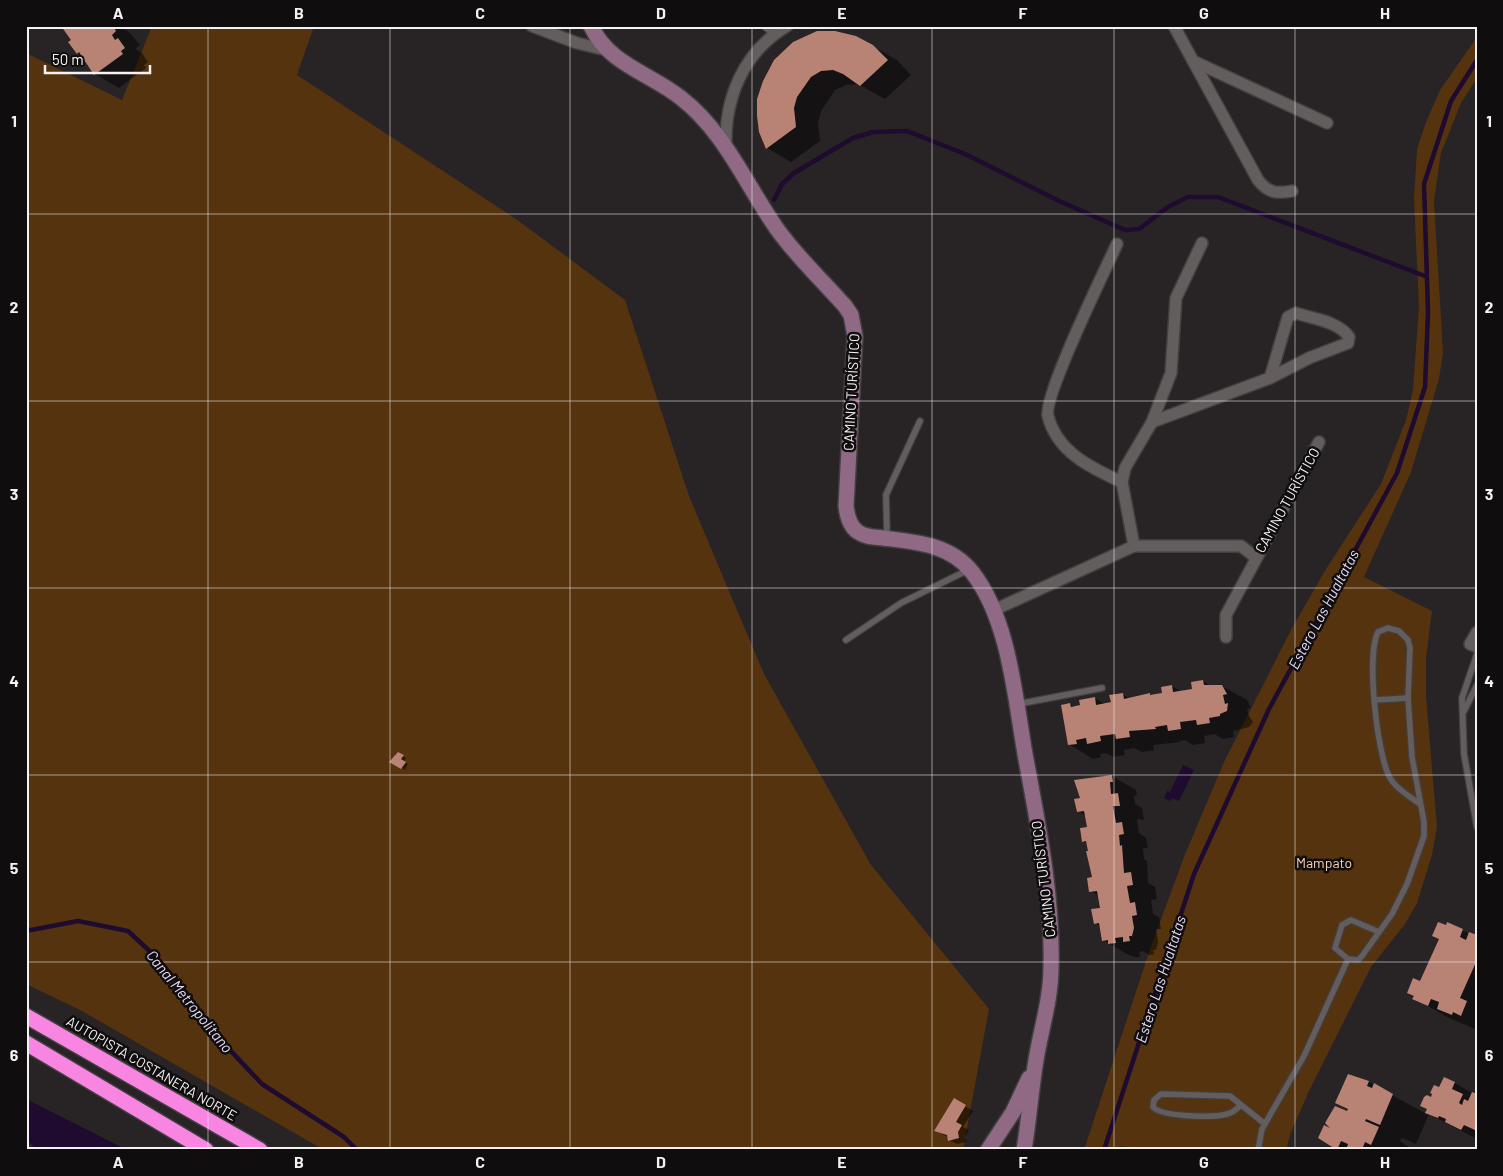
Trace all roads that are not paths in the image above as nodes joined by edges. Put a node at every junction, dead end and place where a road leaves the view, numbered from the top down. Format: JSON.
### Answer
{"nodes":[{"id":1,"x":532,"y":26,"type":"edge"},
{"id":2,"x":591,"y":26,"type":"edge"},
{"id":3,"x":764,"y":26,"type":"edge"},
{"id":4,"x":787,"y":26,"type":"edge"},
{"id":5,"x":1174,"y":26,"type":"edge"},
{"id":6,"x":774,"y":35,"type":"junction"},
{"id":7,"x":606,"y":50,"type":"junction"},
{"id":8,"x":1193,"y":61,"type":"junction"},
{"id":9,"x":726,"y":120,"type":"junction"},
{"id":10,"x":707,"y":122,"type":"junction"},
{"id":11,"x":1327,"y":123,"type":"dead end"},
{"id":12,"x":726,"y":149,"type":"junction"},
{"id":13,"x":1292,"y":191,"type":"dead end"},
{"id":14,"x":1202,"y":243,"type":"dead end"},
{"id":15,"x":1117,"y":244,"type":"dead end"},
{"id":16,"x":1270,"y":378,"type":"junction"},
{"id":17,"x":920,"y":421,"type":"dead end"},
{"id":18,"x":1152,"y":422,"type":"junction"},
{"id":19,"x":1319,"y":442,"type":"dead end"},
{"id":20,"x":1122,"y":482,"type":"junction"},
{"id":21,"x":887,"y":539,"type":"junction"},
{"id":22,"x":1134,"y":546,"type":"junction"},
{"id":23,"x":1255,"y":557,"type":"junction"},
{"id":24,"x":970,"y":570,"type":"junction"},
{"id":25,"x":994,"y":610,"type":"junction"},
{"id":26,"x":1477,"y":632,"type":"edge"},
{"id":27,"x":1226,"y":637,"type":"dead end"},
{"id":28,"x":846,"y":640,"type":"dead end"},
{"id":29,"x":1477,"y":647,"type":"edge"},
{"id":30,"x":1477,"y":654,"type":"edge"},
{"id":31,"x":1477,"y":685,"type":"edge"},
{"id":32,"x":1102,"y":688,"type":"dead end"},
{"id":33,"x":1408,"y":698,"type":"junction"},
{"id":34,"x":1375,"y":700,"type":"junction"},
{"id":35,"x":1016,"y":705,"type":"junction"},
{"id":36,"x":1463,"y":713,"type":"junction"},
{"id":37,"x":1420,"y":804,"type":"junction"},
{"id":38,"x":1477,"y":827,"type":"edge"},
{"id":39,"x":1379,"y":932,"type":"junction"},
{"id":40,"x":1348,"y":959,"type":"junction"},
{"id":41,"x":26,"y":1016,"type":"edge"},
{"id":42,"x":26,"y":1043,"type":"edge"},
{"id":43,"x":1036,"y":1060,"type":"junction"},
{"id":44,"x":1241,"y":1105,"type":"junction"},
{"id":45,"x":1265,"y":1124,"type":"junction"},
{"id":46,"x":1028,"y":1146,"type":"edge"},
{"id":47,"x":206,"y":1150,"type":"edge"},
{"id":48,"x":260,"y":1150,"type":"edge"},
{"id":49,"x":988,"y":1150,"type":"edge"},
{"id":50,"x":1258,"y":1150,"type":"edge"}],
"edges":[{"from":1,"to":7,"type":"street","name":"CAMINO TURÍSTICO"},
{"from":2,"to":7,"type":"main road"},
{"from":3,"to":6,"type":"lane"},
{"from":4,"to":6,"type":"street"},
{"from":5,"to":8,"type":"street"},
{"from":6,"to":9,"type":"street"},
{"from":7,"to":10,"type":"main road","name":"CAMINO TURÍSTICO"},
{"from":8,"to":11,"type":"street"},
{"from":8,"to":13,"type":"street"},
{"from":9,"to":10,"type":"street"},
{"from":9,"to":12,"type":"street"},
{"from":10,"to":12,"type":"main road","name":"CAMINO TURÍSTICO"},
{"from":12,"to":21,"type":"main road","name":"CAMINO TURÍSTICO"},
{"from":14,"to":18,"type":"street"},
{"from":15,"to":20,"type":"street"},
{"from":16,"to":16,"type":"street"},
{"from":16,"to":18,"type":"street"},
{"from":17,"to":21,"type":"lane"},
{"from":18,"to":20,"type":"street"},
{"from":19,"to":23,"type":"street","name":"CAMINO TURÍSTICO"},
{"from":20,"to":22,"type":"street"},
{"from":21,"to":24,"type":"main road","name":"CAMINO TURÍSTICO"},
{"from":22,"to":23,"type":"street","name":"CAMINO TURÍSTICO"},
{"from":22,"to":25,"type":"street","name":"CAMINO TURÍSTICO"},
{"from":23,"to":27,"type":"street","name":"CAMINO TURÍSTICO"},
{"from":24,"to":25,"type":"main road","name":"CAMINO TURÍSTICO"},
{"from":24,"to":28,"type":"lane"},
{"from":25,"to":35,"type":"main road","name":"CAMINO TURÍSTICO"},
{"from":26,"to":29,"type":"street"},
{"from":30,"to":36,"type":"lane"},
{"from":31,"to":36,"type":"lane"},
{"from":32,"to":35,"type":"lane"},
{"from":33,"to":34,"type":"lane"},
{"from":33,"to":34,"type":"lane"},
{"from":33,"to":37,"type":"lane"},
{"from":34,"to":37,"type":"lane"},
{"from":35,"to":43,"type":"main road","name":"CAMINO TURÍSTICO"},
{"from":36,"to":38,"type":"lane"},
{"from":37,"to":39,"type":"lane"},
{"from":39,"to":40,"type":"lane"},
{"from":39,"to":40,"type":"lane"},
{"from":40,"to":45,"type":"lane"},
{"from":41,"to":48,"type":"highway","name":"AUTOPISTA COSTANERA NORTE"},
{"from":42,"to":47,"type":"highway"},
{"from":43,"to":46,"type":"main road","name":"CAMINO TURÍSTICO"},
{"from":43,"to":49,"type":"main road"},
{"from":44,"to":44,"type":"lane"},
{"from":44,"to":45,"type":"lane"},
{"from":45,"to":50,"type":"lane"}]}
